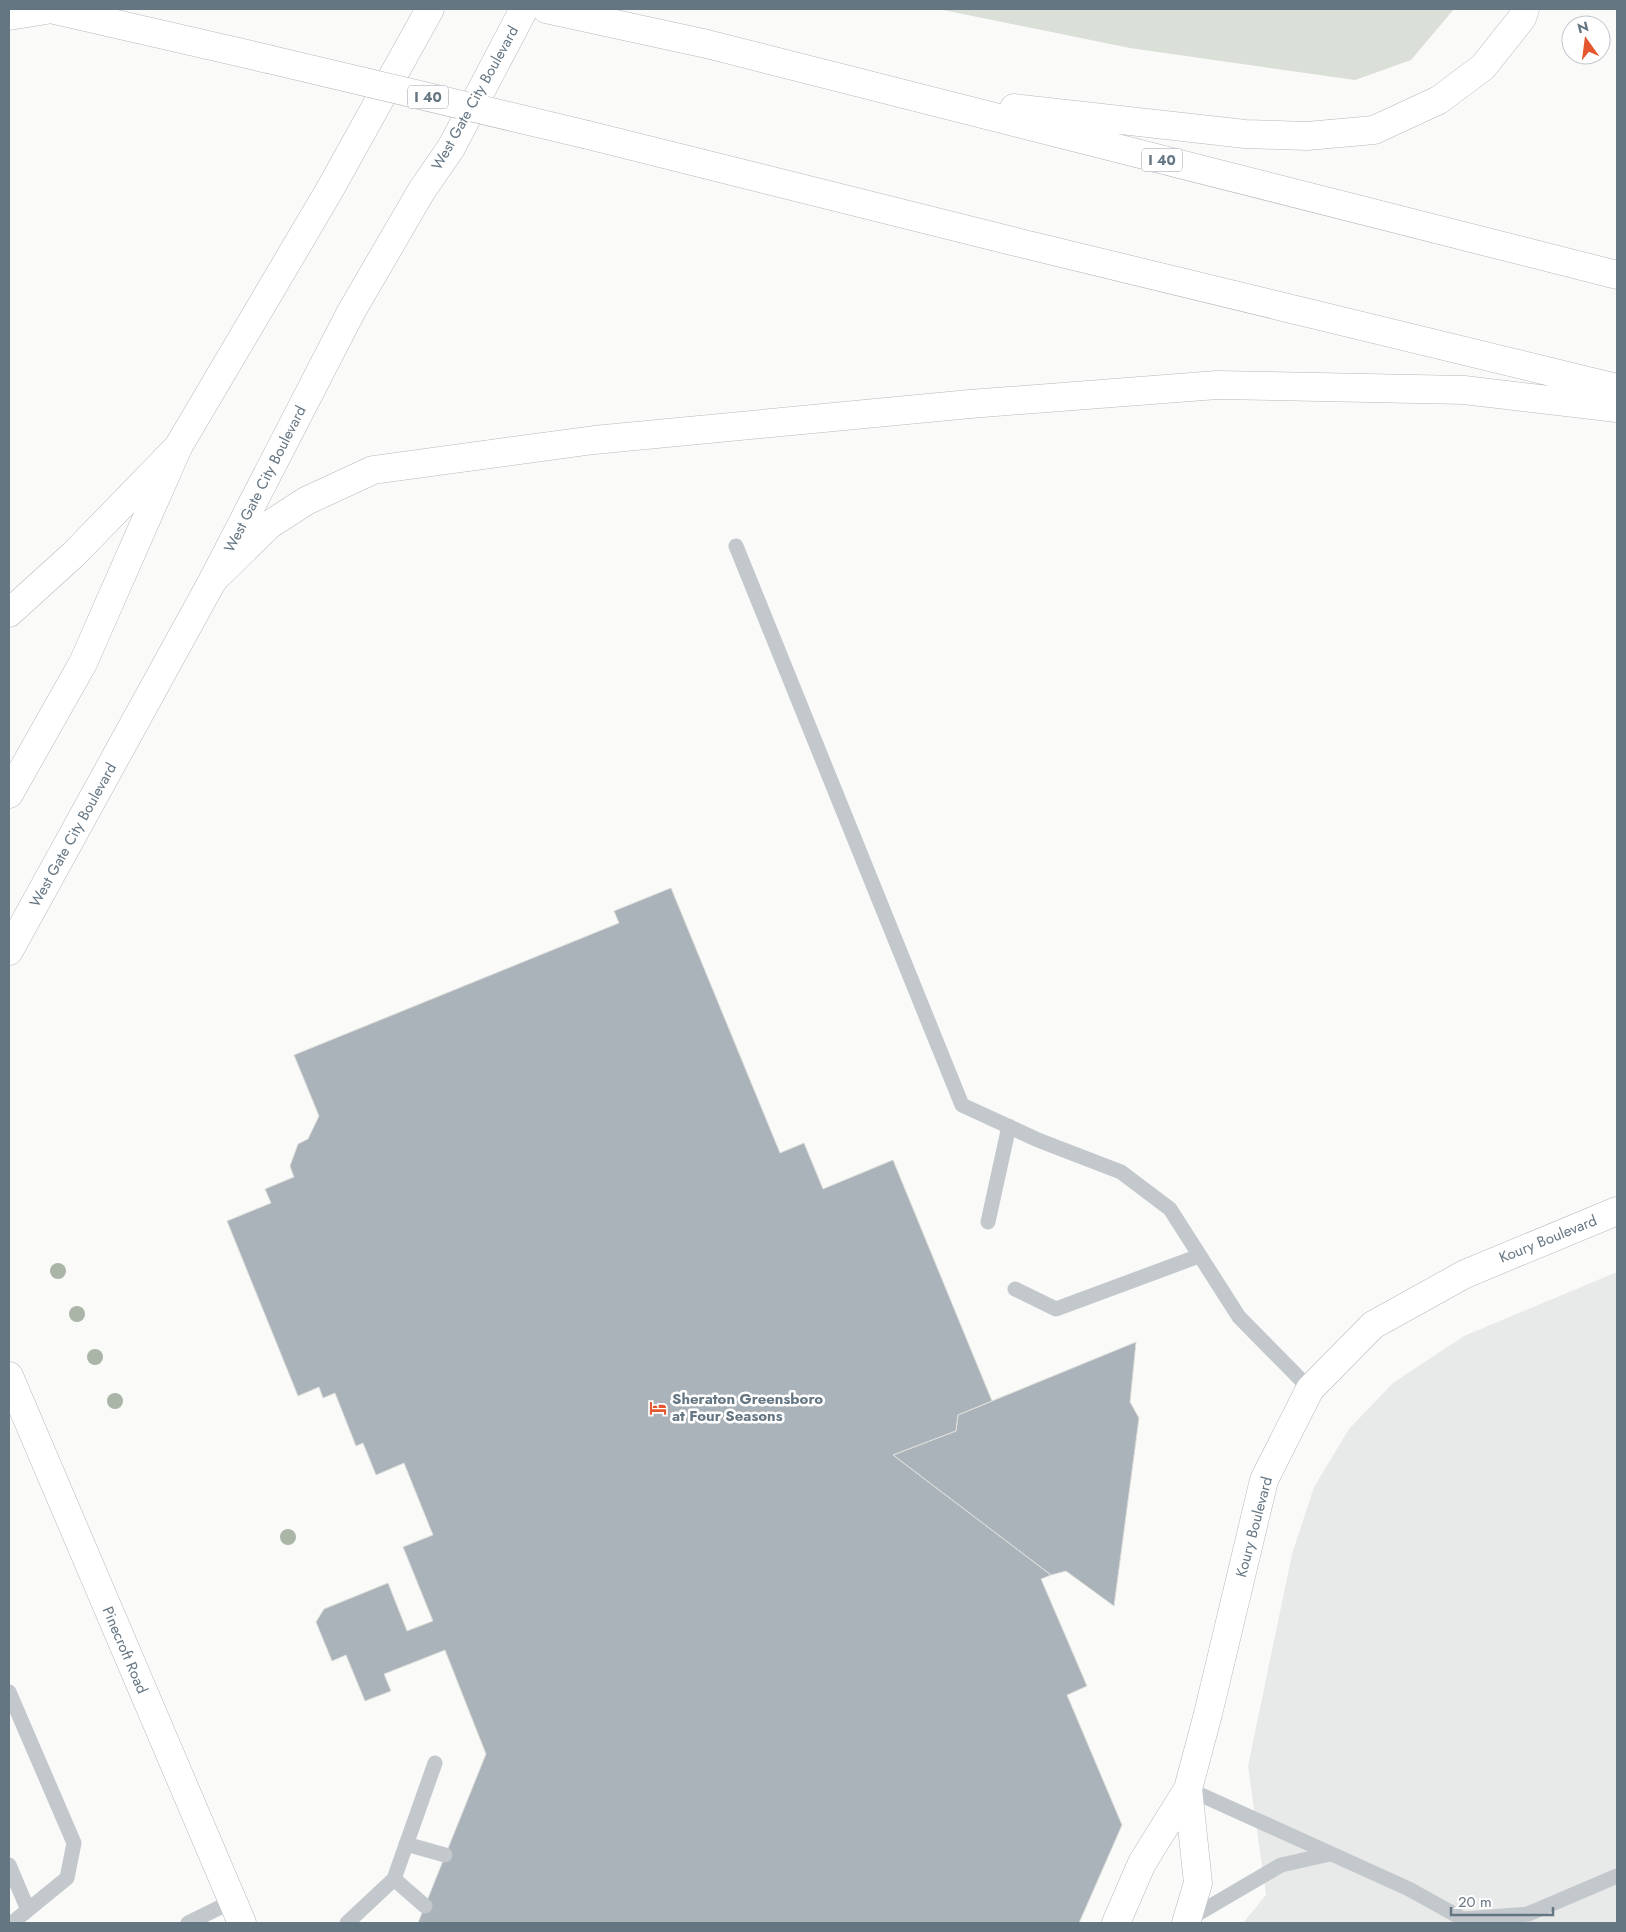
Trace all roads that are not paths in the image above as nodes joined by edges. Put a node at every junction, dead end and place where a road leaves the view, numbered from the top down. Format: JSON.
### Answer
{"nodes":[{"id":1,"x":52,"y":9,"type":"edge"},
{"id":2,"x":430,"y":9,"type":"edge"},
{"id":3,"x":524,"y":9,"type":"edge"},
{"id":4,"x":546,"y":9,"type":"edge"},
{"id":5,"x":1526,"y":9,"type":"edge"},
{"id":6,"x":9,"y":16,"type":"edge"},
{"id":7,"x":753,"y":56,"type":"junction"},
{"id":8,"x":1617,"y":276,"type":"edge"},
{"id":9,"x":1617,"y":388,"type":"edge"},
{"id":10,"x":1617,"y":408,"type":"edge"},
{"id":11,"x":178,"y":447,"type":"junction"},
{"id":12,"x":736,"y":546,"type":"dead end"},
{"id":13,"x":214,"y":580,"type":"junction"},
{"id":14,"x":9,"y":613,"type":"edge"},
{"id":15,"x":9,"y":794,"type":"edge"},
{"id":16,"x":9,"y":950,"type":"edge"},
{"id":17,"x":1009,"y":1126,"type":"junction"},
{"id":18,"x":1617,"y":1211,"type":"edge"},
{"id":19,"x":988,"y":1222,"type":"dead end"},
{"id":20,"x":1199,"y":1256,"type":"junction"},
{"id":21,"x":1015,"y":1289,"type":"dead end"},
{"id":22,"x":11,"y":1384,"type":"edge"},
{"id":23,"x":1310,"y":1389,"type":"junction"},
{"id":24,"x":9,"y":1692,"type":"edge"},
{"id":25,"x":436,"y":1763,"type":"dead end"},
{"id":26,"x":1188,"y":1789,"type":"junction"},
{"id":27,"x":406,"y":1844,"type":"junction"},
{"id":28,"x":1330,"y":1854,"type":"junction"},
{"id":29,"x":445,"y":1855,"type":"dead end"},
{"id":30,"x":9,"y":1865,"type":"edge"},
{"id":31,"x":1617,"y":1876,"type":"edge"},
{"id":32,"x":394,"y":1879,"type":"junction"},
{"id":33,"x":425,"y":1906,"type":"dead end"},
{"id":34,"x":28,"y":1910,"type":"junction"},
{"id":35,"x":237,"y":1912,"type":"edge"},
{"id":36,"x":1186,"y":1922,"type":"edge"},
{"id":37,"x":12,"y":1923,"type":"edge"},
{"id":38,"x":188,"y":1923,"type":"edge"},
{"id":39,"x":347,"y":1923,"type":"edge"},
{"id":40,"x":1116,"y":1923,"type":"edge"}],
"edges":[{"from":1,"to":6,"type":"main road"},
{"from":1,"to":9,"type":"main road","number":"I 40","bridge":true},
{"from":2,"to":11,"type":"main road"},
{"from":3,"to":13,"type":"main road","name":"West Gate City Boulevard"},
{"from":4,"to":7,"type":"main road","number":"I 40"},
{"from":5,"to":7,"type":"main road"},
{"from":7,"to":8,"type":"main road","number":"I 40"},
{"from":10,"to":13,"type":"main road"},
{"from":11,"to":14,"type":"main road"},
{"from":11,"to":15,"type":"main road"},
{"from":12,"to":17,"type":"lane"},
{"from":13,"to":16,"type":"main road","name":"West Gate City Boulevard"},
{"from":17,"to":19,"type":"lane"},
{"from":17,"to":20,"type":"lane"},
{"from":18,"to":23,"type":"main road","name":"Koury Boulevard"},
{"from":20,"to":21,"type":"lane"},
{"from":20,"to":23,"type":"lane"},
{"from":22,"to":35,"type":"main road","name":"Pinecroft Road"},
{"from":23,"to":26,"type":"main road","name":"Koury Boulevard"},
{"from":24,"to":34,"type":"lane"},
{"from":25,"to":27,"type":"lane"},
{"from":26,"to":28,"type":"lane"},
{"from":26,"to":36,"type":"main road","name":"Koury Boulevard"},
{"from":26,"to":40,"type":"main road","name":"Koury Boulevard"},
{"from":27,"to":29,"type":"lane"},
{"from":27,"to":32,"type":"lane"},
{"from":28,"to":31,"type":"lane"},
{"from":28,"to":36,"type":"lane"},
{"from":30,"to":34,"type":"lane"},
{"from":32,"to":33,"type":"lane"},
{"from":32,"to":39,"type":"lane"},
{"from":34,"to":37,"type":"lane"},
{"from":35,"to":38,"type":"lane"}]}
